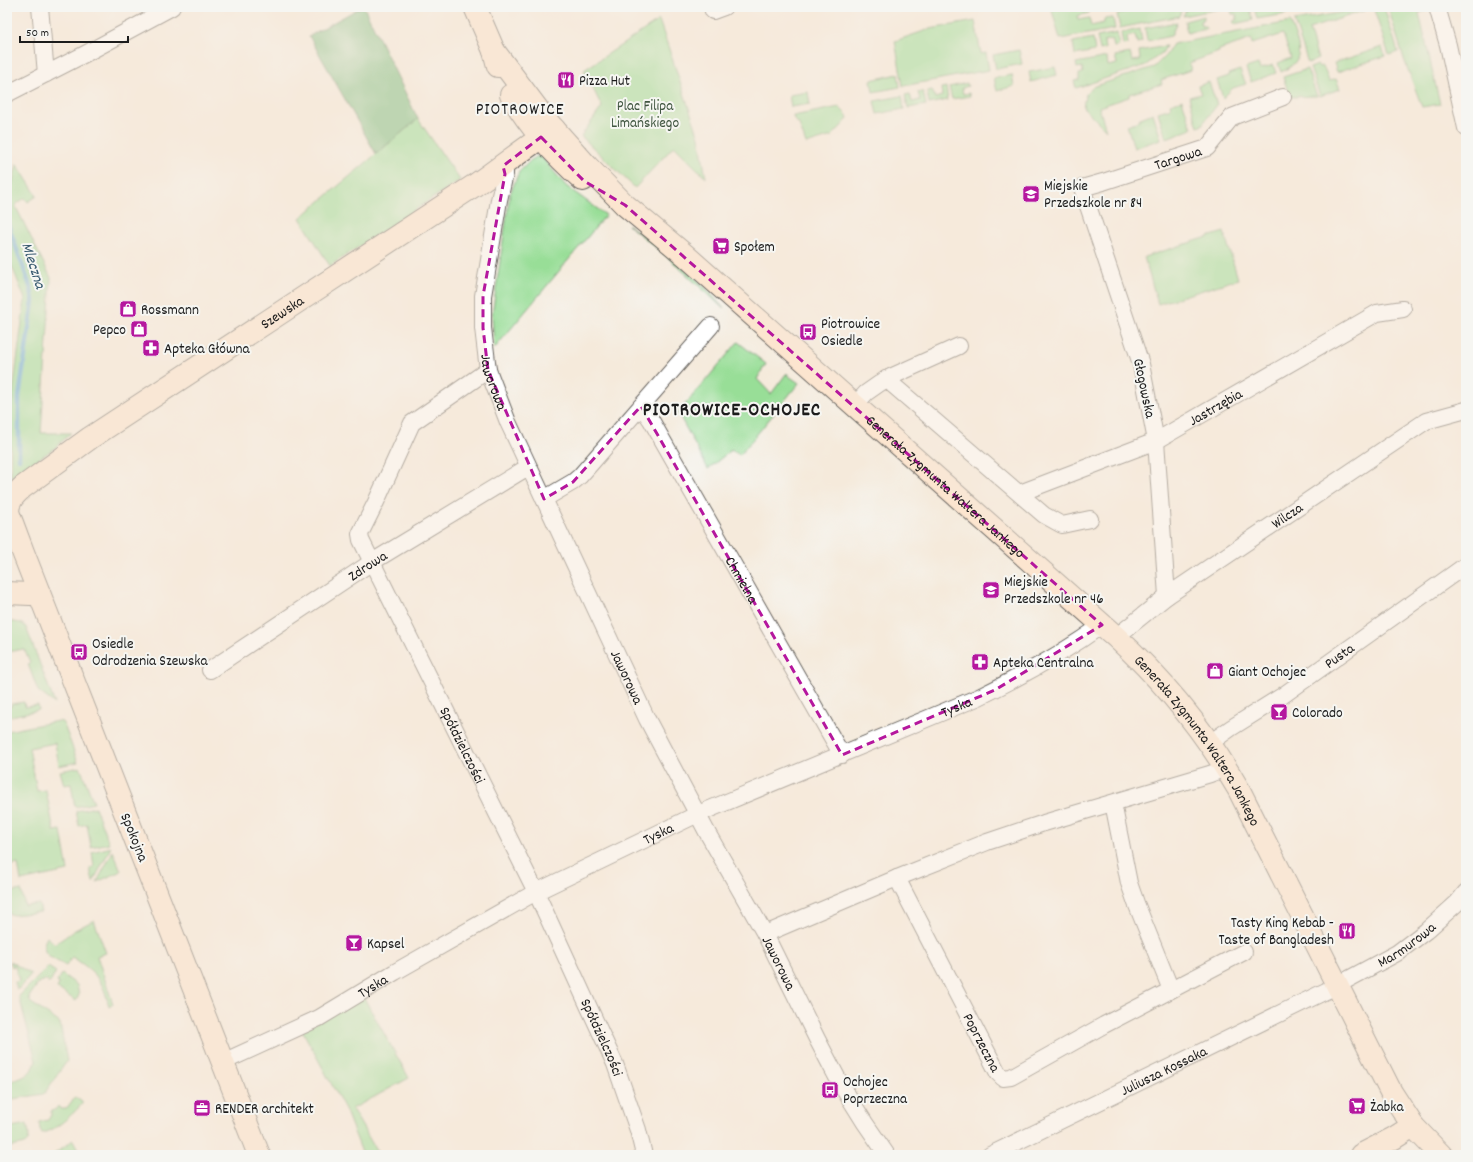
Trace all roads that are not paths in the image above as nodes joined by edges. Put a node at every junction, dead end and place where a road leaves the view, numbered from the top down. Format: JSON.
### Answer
{"nodes":[{"id":1,"x":40,"y":7,"type":"edge"},
{"id":2,"x":172,"y":7,"type":"edge"},
{"id":3,"x":475,"y":7,"type":"edge"},
{"id":4,"x":1437,"y":7,"type":"edge"},
{"id":5,"x":46,"y":74,"type":"junction"},
{"id":6,"x":7,"y":94,"type":"edge"},
{"id":7,"x":1283,"y":97,"type":"dead end"},
{"id":8,"x":1466,"y":128,"type":"edge"},
{"id":9,"x":547,"y":133,"type":"junction"},
{"id":10,"x":503,"y":166,"type":"junction"},
{"id":11,"x":1082,"y":188,"type":"joint"},
{"id":12,"x":1403,"y":309,"type":"dead end"},
{"id":13,"x":711,"y":326,"type":"dead end"},
{"id":14,"x":959,"y":346,"type":"dead end"},
{"id":15,"x":488,"y":370,"type":"junction"},
{"id":16,"x":886,"y":379,"type":"junction"},
{"id":17,"x":641,"y":406,"type":"junction"},
{"id":18,"x":854,"y":406,"type":"junction"},
{"id":19,"x":1466,"y":410,"type":"edge"},
{"id":20,"x":1156,"y":441,"type":"junction"},
{"id":21,"x":528,"y":466,"type":"junction"},
{"id":22,"x":1020,"y":493,"type":"junction"},
{"id":23,"x":544,"y":499,"type":"junction"},
{"id":24,"x":1090,"y":519,"type":"dead end"},
{"id":25,"x":11,"y":520,"type":"joint"},
{"id":26,"x":372,"y":562,"type":"junction"},
{"id":27,"x":1466,"y":565,"type":"edge"},
{"id":28,"x":7,"y":593,"type":"edge"},
{"id":29,"x":39,"y":593,"type":"junction"},
{"id":30,"x":1167,"y":596,"type":"junction"},
{"id":31,"x":1109,"y":631,"type":"junction"},
{"id":32,"x":210,"y":670,"type":"dead end"},
{"id":33,"x":1210,"y":743,"type":"junction"},
{"id":34,"x":842,"y":755,"type":"junction"},
{"id":35,"x":1226,"y":768,"type":"junction"},
{"id":36,"x":1113,"y":803,"type":"junction"},
{"id":37,"x":698,"y":814,"type":"junction"},
{"id":38,"x":897,"y":878,"type":"junction"},
{"id":39,"x":536,"y":892,"type":"junction"},
{"id":40,"x":1466,"y":892,"type":"edge"},
{"id":41,"x":764,"y":934,"type":"junction"},
{"id":42,"x":1244,"y":952,"type":"dead end"},
{"id":43,"x":1337,"y":985,"type":"junction"},
{"id":44,"x":1171,"y":990,"type":"junction"},
{"id":45,"x":223,"y":1062,"type":"junction"},
{"id":46,"x":1413,"y":1126,"type":"junction"},
{"id":47,"x":1441,"y":1154,"type":"edge"},
{"id":48,"x":259,"y":1155,"type":"edge"},
{"id":49,"x":644,"y":1155,"type":"edge"},
{"id":50,"x":887,"y":1155,"type":"edge"},
{"id":51,"x":990,"y":1155,"type":"edge"},
{"id":52,"x":1361,"y":1155,"type":"edge"}],
"edges":[{"from":1,"to":5,"type":"street"},
{"from":2,"to":5,"type":"street"},
{"from":3,"to":9,"type":"street","name":"Generała Zygmunta Waltera Jankego"},
{"from":4,"to":8,"type":"street"},
{"from":5,"to":6,"type":"street"},
{"from":7,"to":11,"type":"street","name":"Targowa"},
{"from":9,"to":10,"type":"street","name":"Szewska"},
{"from":9,"to":18,"type":"street","name":"Generała Zygmunta Waltera Jankego"},
{"from":10,"to":15,"type":"street","name":"Jaworowa"},
{"from":10,"to":25,"type":"street","name":"Szewska"},
{"from":11,"to":20,"type":"street","name":"Głogowska"},
{"from":12,"to":20,"type":"street","name":"Jastrzębia"},
{"from":13,"to":17,"type":"street"},
{"from":14,"to":16,"type":"street","name":"Generała Zygmunta Waltera Jankego"},
{"from":15,"to":21,"type":"street","name":"Jaworowa"},
{"from":15,"to":26,"type":"street","name":"Spółdzielczości"},
{"from":16,"to":18,"type":"street","name":"Generała Zygmunta Waltera Jankego"},
{"from":16,"to":22,"type":"street"},
{"from":17,"to":23,"type":"street"},
{"from":17,"to":34,"type":"street","name":"Chmielna"},
{"from":18,"to":31,"type":"street","name":"Generała Zygmunta Waltera Jankego"},
{"from":19,"to":30,"type":"street","name":"Wilcza"},
{"from":20,"to":22,"type":"street","name":"Jastrzębia"},
{"from":20,"to":30,"type":"street","name":"Głogowska"},
{"from":21,"to":23,"type":"street","name":"Jaworowa"},
{"from":21,"to":26,"type":"street","name":"Zdrowa"},
{"from":22,"to":24,"type":"street"},
{"from":23,"to":37,"type":"street","name":"Jaworowa"},
{"from":25,"to":29,"type":"street","name":"Spokojna"},
{"from":26,"to":32,"type":"street","name":"Zdrowa"},
{"from":26,"to":39,"type":"street","name":"Spółdzielczości"},
{"from":27,"to":33,"type":"street","name":"Pusta"},
{"from":28,"to":29,"type":"street"},
{"from":29,"to":45,"type":"street","name":"Spokojna"},
{"from":30,"to":31,"type":"street","name":"Wilcza"},
{"from":31,"to":33,"type":"street","name":"Generała Zygmunta Waltera Jankego"},
{"from":31,"to":34,"type":"street","name":"Tyska"},
{"from":33,"to":35,"type":"street","name":"Generała Zygmunta Waltera Jankego"},
{"from":34,"to":37,"type":"street","name":"Tyska"},
{"from":35,"to":36,"type":"street"},
{"from":35,"to":43,"type":"street","name":"Generała Zygmunta Waltera Jankego"},
{"from":36,"to":38,"type":"street"},
{"from":36,"to":44,"type":"street"},
{"from":37,"to":39,"type":"street","name":"Tyska"},
{"from":37,"to":41,"type":"street","name":"Jaworowa"},
{"from":38,"to":41,"type":"street"},
{"from":38,"to":44,"type":"street","name":"Poprzeczna"},
{"from":39,"to":45,"type":"street","name":"Tyska"},
{"from":39,"to":49,"type":"street","name":"Spółdzielczości"},
{"from":40,"to":43,"type":"street","name":"Marmurowa"},
{"from":41,"to":50,"type":"street","name":"Jaworowa"},
{"from":42,"to":44,"type":"street","name":"Poprzeczna"},
{"from":43,"to":46,"type":"street","name":"Generała Zygmunta Waltera Jankego"},
{"from":43,"to":51,"type":"street","name":"Juliusza Kossaka"},
{"from":45,"to":48,"type":"street","name":"Spokojna"},
{"from":46,"to":47,"type":"street","name":"Generała Zygmunta Waltera Jankego"},
{"from":46,"to":52,"type":"street"}]}
